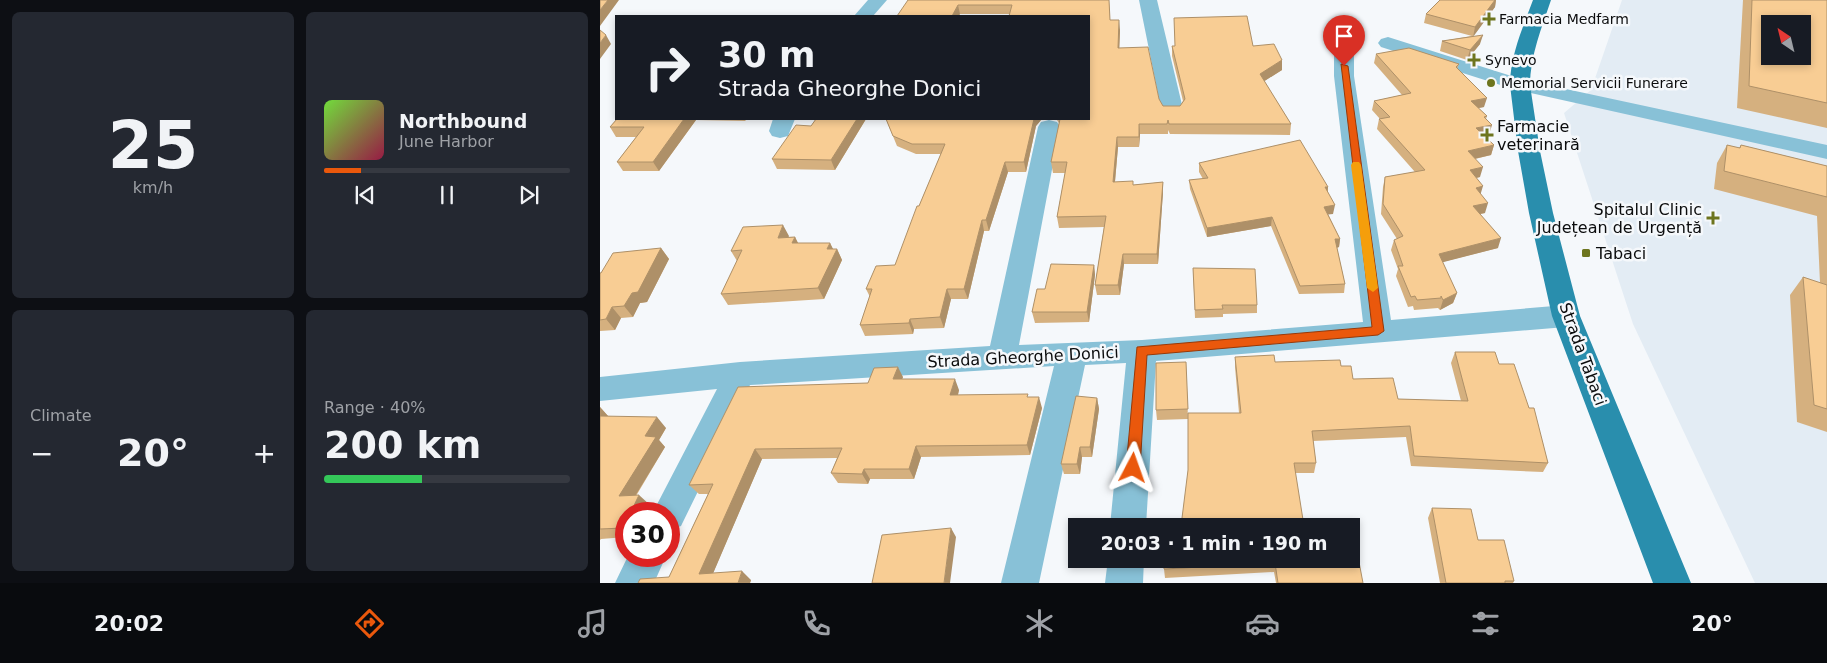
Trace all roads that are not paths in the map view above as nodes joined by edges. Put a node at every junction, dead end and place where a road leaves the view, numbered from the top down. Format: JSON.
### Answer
{"nodes":[{"id":1,"x":878,"y":0,"type":"edge"},
{"id":2,"x":1148,"y":0,"type":"edge"},
{"id":3,"x":1542,"y":0,"type":"edge"},
{"id":4,"x":864,"y":15,"type":"edge"},
{"id":5,"x":1388,"y":43,"type":"dead end"},
{"id":6,"x":1344,"y":56,"type":"dead end"},
{"id":7,"x":1520,"y":85,"type":"junction"},
{"id":8,"x":1172,"y":109,"type":"edge"},
{"id":9,"x":1049,"y":127,"type":"dead end"},
{"id":10,"x":1827,"y":152,"type":"edge"},
{"id":11,"x":1566,"y":316,"type":"junction"},
{"id":12,"x":1378,"y":331,"type":"junction"},
{"id":13,"x":1142,"y":351,"type":"junction"},
{"id":14,"x":1072,"y":354,"type":"junction"},
{"id":15,"x":1002,"y":357,"type":"junction"},
{"id":16,"x":740,"y":374,"type":"junction"},
{"id":17,"x":600,"y":389,"type":"edge"},
{"id":18,"x":675,"y":502,"type":"edge"},
{"id":19,"x":1129,"y":518,"type":"edge"},
{"id":20,"x":642,"y":567,"type":"edge"},
{"id":21,"x":1125,"y":568,"type":"edge"},
{"id":22,"x":634,"y":583,"type":"edge"},
{"id":23,"x":1020,"y":583,"type":"edge"},
{"id":24,"x":1124,"y":583,"type":"edge"},
{"id":25,"x":1672,"y":583,"type":"edge"}],
"edges":[{"from":1,"to":4,"type":"street"},
{"from":2,"to":8,"type":"street"},
{"from":3,"to":7,"type":"main road","name":"Strada Tabaci"},
{"from":5,"to":7,"type":"street"},
{"from":6,"to":12,"type":"street"},
{"from":7,"to":10,"type":"street"},
{"from":7,"to":11,"type":"main road","name":"Strada Tabaci"},
{"from":9,"to":15,"type":"street"},
{"from":11,"to":12,"type":"street","name":"Strada Gheorghe Donici"},
{"from":11,"to":25,"type":"main road","name":"Strada Tabaci"},
{"from":12,"to":13,"type":"street","name":"Strada Gheorghe Donici"},
{"from":13,"to":14,"type":"street","name":"Strada Gheorghe Donici"},
{"from":13,"to":19,"type":"street"},
{"from":14,"to":15,"type":"street","name":"Strada Gheorghe Donici"},
{"from":14,"to":23,"type":"street"},
{"from":15,"to":16,"type":"street","name":"Strada Gheorghe Donici"},
{"from":16,"to":17,"type":"street","name":"Strada Gheorghe Donici"},
{"from":16,"to":18,"type":"street"},
{"from":20,"to":22,"type":"street"},
{"from":21,"to":24,"type":"street"}]}
